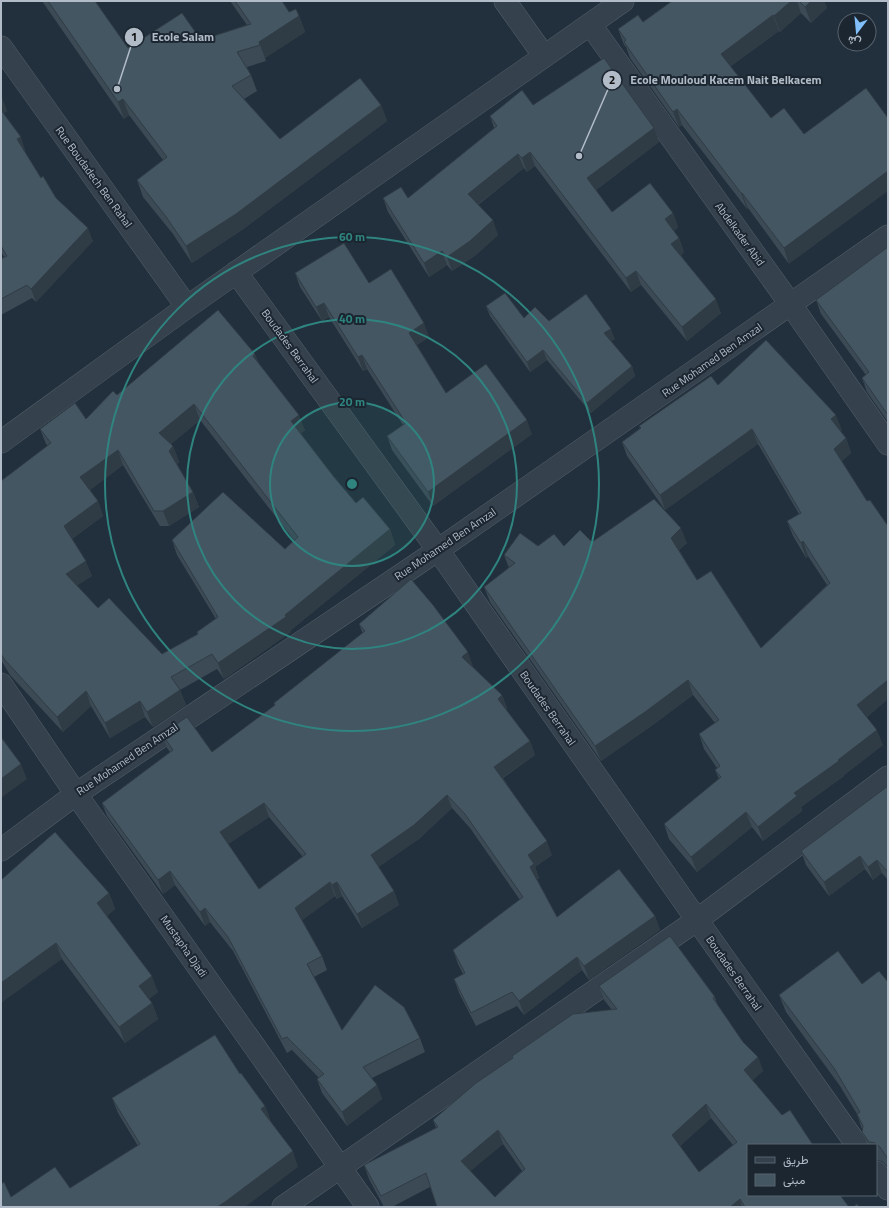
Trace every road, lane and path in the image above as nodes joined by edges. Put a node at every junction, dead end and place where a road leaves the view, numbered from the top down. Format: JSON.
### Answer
{"nodes":[{"id":1,"x":506,"y":1,"type":"edge"},
{"id":2,"x":623,"y":1,"type":"edge"},
{"id":3,"x":590,"y":24,"type":"junction"},
{"id":4,"x":1,"y":47,"type":"edge"},
{"id":5,"x":544,"y":56,"type":"junction"},
{"id":6,"x":888,"y":236,"type":"edge"},
{"id":7,"x":236,"y":272,"type":"junction"},
{"id":8,"x":791,"y":305,"type":"junction"},
{"id":9,"x":187,"y":307,"type":"junction"},
{"id":10,"x":1,"y":442,"type":"edge"},
{"id":11,"x":888,"y":444,"type":"edge"},
{"id":12,"x":438,"y":550,"type":"junction"},
{"id":13,"x":1,"y":684,"type":"edge"},
{"id":14,"x":888,"y":778,"type":"edge"},
{"id":15,"x":76,"y":794,"type":"junction"},
{"id":16,"x":1,"y":850,"type":"edge"},
{"id":17,"x":697,"y":920,"type":"junction"},
{"id":18,"x":856,"y":1144,"type":"edge"},
{"id":19,"x":340,"y":1167,"type":"junction"},
{"id":20,"x":877,"y":1173,"type":"edge"},
{"id":21,"x":888,"y":1189,"type":"edge"},
{"id":22,"x":283,"y":1207,"type":"edge"},
{"id":23,"x":368,"y":1207,"type":"edge"}],
"edges":[{"from":1,"to":5,"type":"street"},
{"from":2,"to":3,"type":"street"},
{"from":3,"to":5,"type":"street"},
{"from":3,"to":8,"type":"street","name":"Abdelkader Abid"},
{"from":4,"to":9,"type":"street","name":"Rue Boudadech Ben Rahal"},
{"from":5,"to":7,"type":"street"},
{"from":6,"to":8,"type":"street","name":"Rue Mohamed Ben Amzal"},
{"from":7,"to":9,"type":"street"},
{"from":7,"to":12,"type":"street","name":"Boudades Berrahal"},
{"from":8,"to":11,"type":"street","name":"Abdelkader Abid"},
{"from":8,"to":12,"type":"street","name":"Rue Mohamed Ben Amzal"},
{"from":9,"to":10,"type":"street"},
{"from":12,"to":15,"type":"street","name":"Rue Mohamed Ben Amzal"},
{"from":12,"to":17,"type":"street","name":"Boudades Berrahal"},
{"from":13,"to":15,"type":"street","name":"Mustapha Djadi"},
{"from":14,"to":17,"type":"street"},
{"from":15,"to":16,"type":"street","name":"Rue Mohamed Ben Amzal"},
{"from":15,"to":19,"type":"street","name":"Mustapha Djadi"},
{"from":17,"to":18,"type":"street","name":"Boudades Berrahal"},
{"from":17,"to":19,"type":"street"},
{"from":19,"to":22,"type":"street"},
{"from":19,"to":23,"type":"street","name":"Mustapha Djadi"},
{"from":20,"to":21,"type":"street"}]}
